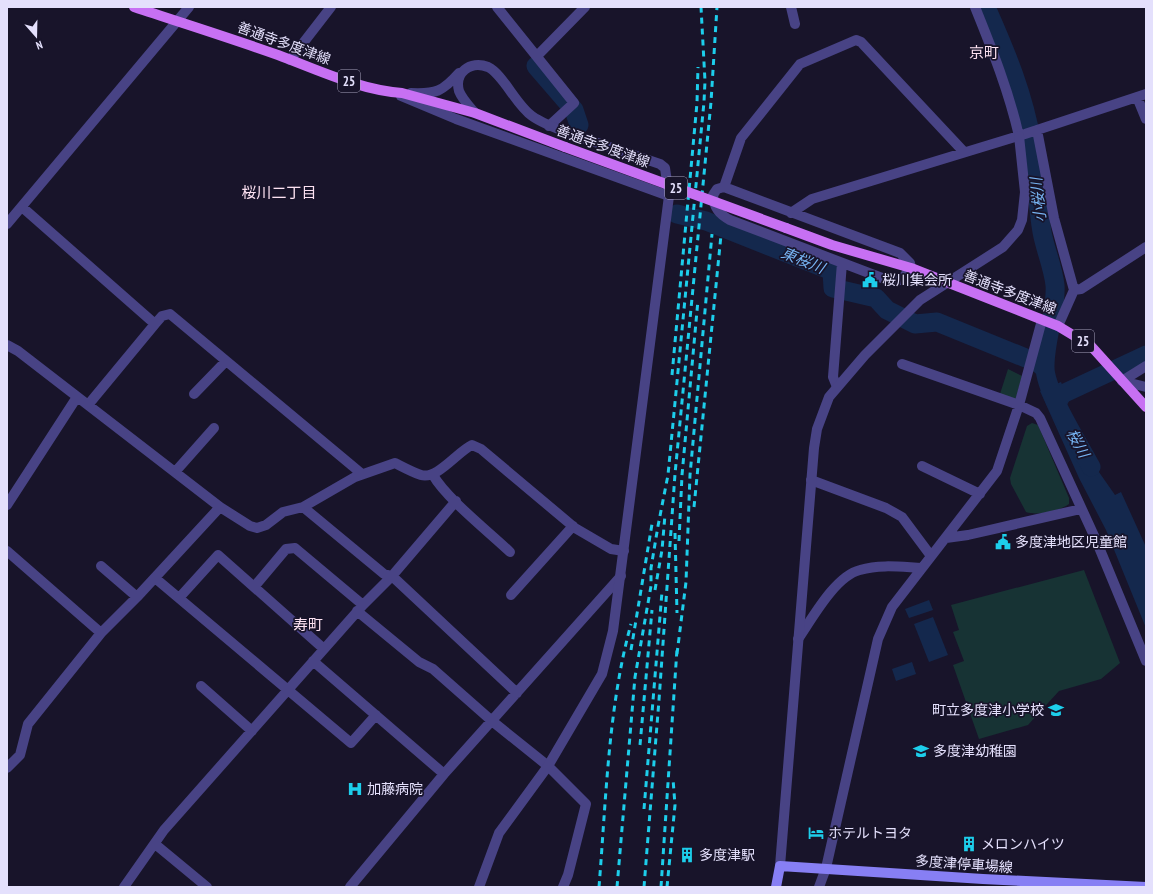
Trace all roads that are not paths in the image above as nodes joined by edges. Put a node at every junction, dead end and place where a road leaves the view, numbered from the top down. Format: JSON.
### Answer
{"nodes":[{"id":1,"x":134,"y":7,"type":"edge"},
{"id":2,"x":189,"y":7,"type":"edge"},
{"id":3,"x":330,"y":7,"type":"edge"},
{"id":4,"x":497,"y":7,"type":"edge"},
{"id":5,"x":586,"y":7,"type":"edge"},
{"id":6,"x":792,"y":7,"type":"edge"},
{"id":7,"x":976,"y":7,"type":"edge"},
{"id":8,"x":177,"y":22,"type":"junction"},
{"id":9,"x":796,"y":24,"type":"dead end"},
{"id":10,"x":536,"y":56,"type":"junction"},
{"id":11,"x":290,"y":60,"type":"junction"},
{"id":12,"x":461,"y":72,"type":"junction"},
{"id":13,"x":390,"y":92,"type":"junction"},
{"id":14,"x":402,"y":93,"type":"junction"},
{"id":15,"x":1142,"y":96,"type":"edge"},
{"id":16,"x":475,"y":113,"type":"junction"},
{"id":17,"x":1146,"y":119,"type":"edge"},
{"id":18,"x":549,"y":126,"type":"junction"},
{"id":19,"x":1037,"y":130,"type":"junction"},
{"id":20,"x":1022,"y":135,"type":"junction"},
{"id":21,"x":964,"y":152,"type":"junction"},
{"id":22,"x":724,"y":187,"type":"junction"},
{"id":23,"x":669,"y":196,"type":"junction"},
{"id":24,"x":22,"y":207,"type":"junction"},
{"id":25,"x":791,"y":213,"type":"junction"},
{"id":26,"x":7,"y":224,"type":"edge"},
{"id":27,"x":1146,"y":247,"type":"edge"},
{"id":28,"x":842,"y":263,"type":"junction"},
{"id":29,"x":911,"y":268,"type":"junction"},
{"id":30,"x":947,"y":283,"type":"junction"},
{"id":31,"x":1074,"y":290,"type":"junction"},
{"id":32,"x":1042,"y":320,"type":"junction"},
{"id":33,"x":155,"y":324,"type":"junction"},
{"id":34,"x":1058,"y":326,"type":"junction"},
{"id":35,"x":7,"y":345,"type":"edge"},
{"id":36,"x":226,"y":361,"type":"junction"},
{"id":37,"x":902,"y":364,"type":"dead end"},
{"id":38,"x":1146,"y":366,"type":"edge"},
{"id":39,"x":1122,"y":381,"type":"junction"},
{"id":40,"x":837,"y":387,"type":"junction"},
{"id":41,"x":1146,"y":387,"type":"edge"},
{"id":42,"x":194,"y":394,"type":"dead end"},
{"id":43,"x":77,"y":397,"type":"junction"},
{"id":44,"x":88,"y":405,"type":"junction"},
{"id":45,"x":1019,"y":405,"type":"junction"},
{"id":46,"x":1146,"y":407,"type":"edge"},
{"id":47,"x":214,"y":428,"type":"dead end"},
{"id":48,"x":922,"y":466,"type":"dead end"},
{"id":49,"x":175,"y":472,"type":"junction"},
{"id":50,"x":362,"y":474,"type":"junction"},
{"id":51,"x":433,"y":475,"type":"junction"},
{"id":52,"x":811,"y":480,"type":"junction"},
{"id":53,"x":980,"y":494,"type":"junction"},
{"id":54,"x":9,"y":498,"type":"edge"},
{"id":55,"x":456,"y":501,"type":"junction"},
{"id":56,"x":220,"y":507,"type":"junction"},
{"id":57,"x":303,"y":507,"type":"junction"},
{"id":58,"x":1081,"y":509,"type":"junction"},
{"id":59,"x":573,"y":526,"type":"junction"},
{"id":60,"x":946,"y":538,"type":"junction"},
{"id":61,"x":7,"y":550,"type":"edge"},
{"id":62,"x":624,"y":551,"type":"junction"},
{"id":63,"x":510,"y":552,"type":"dead end"},
{"id":64,"x":931,"y":556,"type":"junction"},
{"id":65,"x":101,"y":566,"type":"dead end"},
{"id":66,"x":922,"y":568,"type":"junction"},
{"id":67,"x":392,"y":576,"type":"junction"},
{"id":68,"x":621,"y":576,"type":"junction"},
{"id":69,"x":155,"y":578,"type":"junction"},
{"id":70,"x":254,"y":587,"type":"junction"},
{"id":71,"x":511,"y":595,"type":"dead end"},
{"id":72,"x":137,"y":597,"type":"junction"},
{"id":73,"x":179,"y":598,"type":"junction"},
{"id":74,"x":360,"y":608,"type":"junction"},
{"id":75,"x":101,"y":633,"type":"junction"},
{"id":76,"x":798,"y":639,"type":"junction"},
{"id":77,"x":324,"y":649,"type":"junction"},
{"id":78,"x":313,"y":661,"type":"junction"},
{"id":79,"x":1146,"y":661,"type":"edge"},
{"id":80,"x":201,"y":686,"type":"dead end"},
{"id":81,"x":288,"y":690,"type":"junction"},
{"id":82,"x":518,"y":693,"type":"junction"},
{"id":83,"x":376,"y":715,"type":"junction"},
{"id":84,"x":492,"y":721,"type":"junction"},
{"id":85,"x":252,"y":731,"type":"junction"},
{"id":86,"x":548,"y":766,"type":"junction"},
{"id":87,"x":7,"y":768,"type":"edge"},
{"id":88,"x":444,"y":774,"type":"junction"},
{"id":89,"x":155,"y":844,"type":"junction"},
{"id":90,"x":780,"y":866,"type":"junction"},
{"id":91,"x":826,"y":868,"type":"junction"},
{"id":92,"x":124,"y":887,"type":"edge"},
{"id":93,"x":207,"y":887,"type":"edge"},
{"id":94,"x":350,"y":887,"type":"edge"},
{"id":95,"x":479,"y":887,"type":"edge"},
{"id":96,"x":563,"y":887,"type":"edge"},
{"id":97,"x":776,"y":887,"type":"edge"},
{"id":98,"x":819,"y":887,"type":"edge"},
{"id":99,"x":1146,"y":887,"type":"edge"}],
"edges":[{"from":1,"to":8,"type":"main road","name":"善通寺多度津線","number":"25"},
{"from":2,"to":8,"type":"street"},
{"from":3,"to":11,"type":"street"},
{"from":4,"to":10,"type":"street"},
{"from":5,"to":10,"type":"street"},
{"from":6,"to":9,"type":"street"},
{"from":7,"to":20,"type":"street"},
{"from":8,"to":11,"type":"main road","name":"善通寺多度津線","number":"25"},
{"from":8,"to":24,"type":"street"},
{"from":10,"to":18,"type":"street"},
{"from":11,"to":13,"type":"main road","name":"善通寺多度津線","number":"25"},
{"from":12,"to":14,"type":"street"},
{"from":12,"to":16,"type":"street"},
{"from":12,"to":18,"type":"street"},
{"from":13,"to":14,"type":"main road","name":"善通寺多度津線","number":"25"},
{"from":13,"to":23,"type":"street"},
{"from":14,"to":16,"type":"main road","name":"善通寺多度津線","number":"25"},
{"from":15,"to":17,"type":"street"},
{"from":15,"to":19,"type":"street"},
{"from":16,"to":29,"type":"main road","name":"善通寺多度津線","number":"25","bridge":true},
{"from":18,"to":23,"type":"street"},
{"from":19,"to":20,"type":"street"},
{"from":19,"to":31,"type":"street"},
{"from":20,"to":21,"type":"street"},
{"from":20,"to":30,"type":"street"},
{"from":21,"to":22,"type":"street"},
{"from":21,"to":25,"type":"street"},
{"from":22,"to":25,"type":"street"},
{"from":22,"to":28,"type":"street"},
{"from":23,"to":62,"type":"street"},
{"from":24,"to":26,"type":"street"},
{"from":24,"to":33,"type":"street"},
{"from":25,"to":29,"type":"street"},
{"from":27,"to":31,"type":"street"},
{"from":28,"to":29,"type":"street"},
{"from":28,"to":40,"type":"street"},
{"from":29,"to":30,"type":"main road","name":"善通寺多度津線","number":"25"},
{"from":30,"to":32,"type":"main road","name":"善通寺多度津線","number":"25"},
{"from":30,"to":40,"type":"street"},
{"from":31,"to":34,"type":"street"},
{"from":32,"to":34,"type":"main road","name":"善通寺多度津線","number":"25"},
{"from":32,"to":45,"type":"street"},
{"from":33,"to":36,"type":"street"},
{"from":33,"to":44,"type":"street"},
{"from":34,"to":39,"type":"main road","name":"善通寺多度津線","number":"25"},
{"from":35,"to":43,"type":"street"},
{"from":36,"to":42,"type":"street"},
{"from":36,"to":50,"type":"street"},
{"from":37,"to":45,"type":"street"},
{"from":38,"to":39,"type":"street"},
{"from":39,"to":41,"type":"street"},
{"from":39,"to":46,"type":"main road","name":"善通寺多度津線","number":"25"},
{"from":40,"to":52,"type":"street"},
{"from":43,"to":44,"type":"street"},
{"from":43,"to":54,"type":"street"},
{"from":44,"to":49,"type":"street"},
{"from":45,"to":53,"type":"street"},
{"from":45,"to":58,"type":"street"},
{"from":47,"to":49,"type":"street"},
{"from":48,"to":53,"type":"street"},
{"from":49,"to":56,"type":"street"},
{"from":50,"to":51,"type":"street"},
{"from":50,"to":57,"type":"street"},
{"from":51,"to":55,"type":"street"},
{"from":51,"to":59,"type":"street"},
{"from":52,"to":64,"type":"street"},
{"from":52,"to":76,"type":"street"},
{"from":53,"to":60,"type":"street"},
{"from":55,"to":63,"type":"street"},
{"from":55,"to":67,"type":"street"},
{"from":56,"to":57,"type":"street"},
{"from":56,"to":69,"type":"street"},
{"from":57,"to":67,"type":"street"},
{"from":58,"to":60,"type":"street"},
{"from":58,"to":79,"type":"street"},
{"from":59,"to":62,"type":"street"},
{"from":59,"to":71,"type":"street"},
{"from":60,"to":64,"type":"street"},
{"from":61,"to":75,"type":"street"},
{"from":62,"to":68,"type":"street"},
{"from":64,"to":66,"type":"street"},
{"from":65,"to":72,"type":"street"},
{"from":66,"to":76,"type":"street"},
{"from":66,"to":91,"type":"street"},
{"from":67,"to":74,"type":"street"},
{"from":67,"to":82,"type":"street"},
{"from":68,"to":82,"type":"street"},
{"from":68,"to":86,"type":"street"},
{"from":69,"to":72,"type":"street"},
{"from":69,"to":73,"type":"street"},
{"from":70,"to":73,"type":"street"},
{"from":70,"to":74,"type":"street"},
{"from":70,"to":77,"type":"street"},
{"from":72,"to":75,"type":"street"},
{"from":73,"to":81,"type":"street"},
{"from":74,"to":77,"type":"street"},
{"from":74,"to":84,"type":"street"},
{"from":75,"to":87,"type":"street"},
{"from":76,"to":90,"type":"street"},
{"from":77,"to":78,"type":"street"},
{"from":78,"to":81,"type":"street"},
{"from":78,"to":83,"type":"street"},
{"from":80,"to":85,"type":"street"},
{"from":81,"to":83,"type":"street"},
{"from":81,"to":85,"type":"street"},
{"from":82,"to":84,"type":"street"},
{"from":83,"to":88,"type":"street"},
{"from":84,"to":86,"type":"street"},
{"from":84,"to":88,"type":"street"},
{"from":85,"to":89,"type":"street"},
{"from":86,"to":95,"type":"street"},
{"from":86,"to":96,"type":"street"},
{"from":88,"to":94,"type":"street"},
{"from":89,"to":92,"type":"street"},
{"from":89,"to":93,"type":"street"},
{"from":90,"to":91,"type":"main road","name":"多度津停車場線"},
{"from":90,"to":97,"type":"main road"},
{"from":91,"to":98,"type":"street"},
{"from":91,"to":99,"type":"main road","name":"多度津停車場線"}]}
